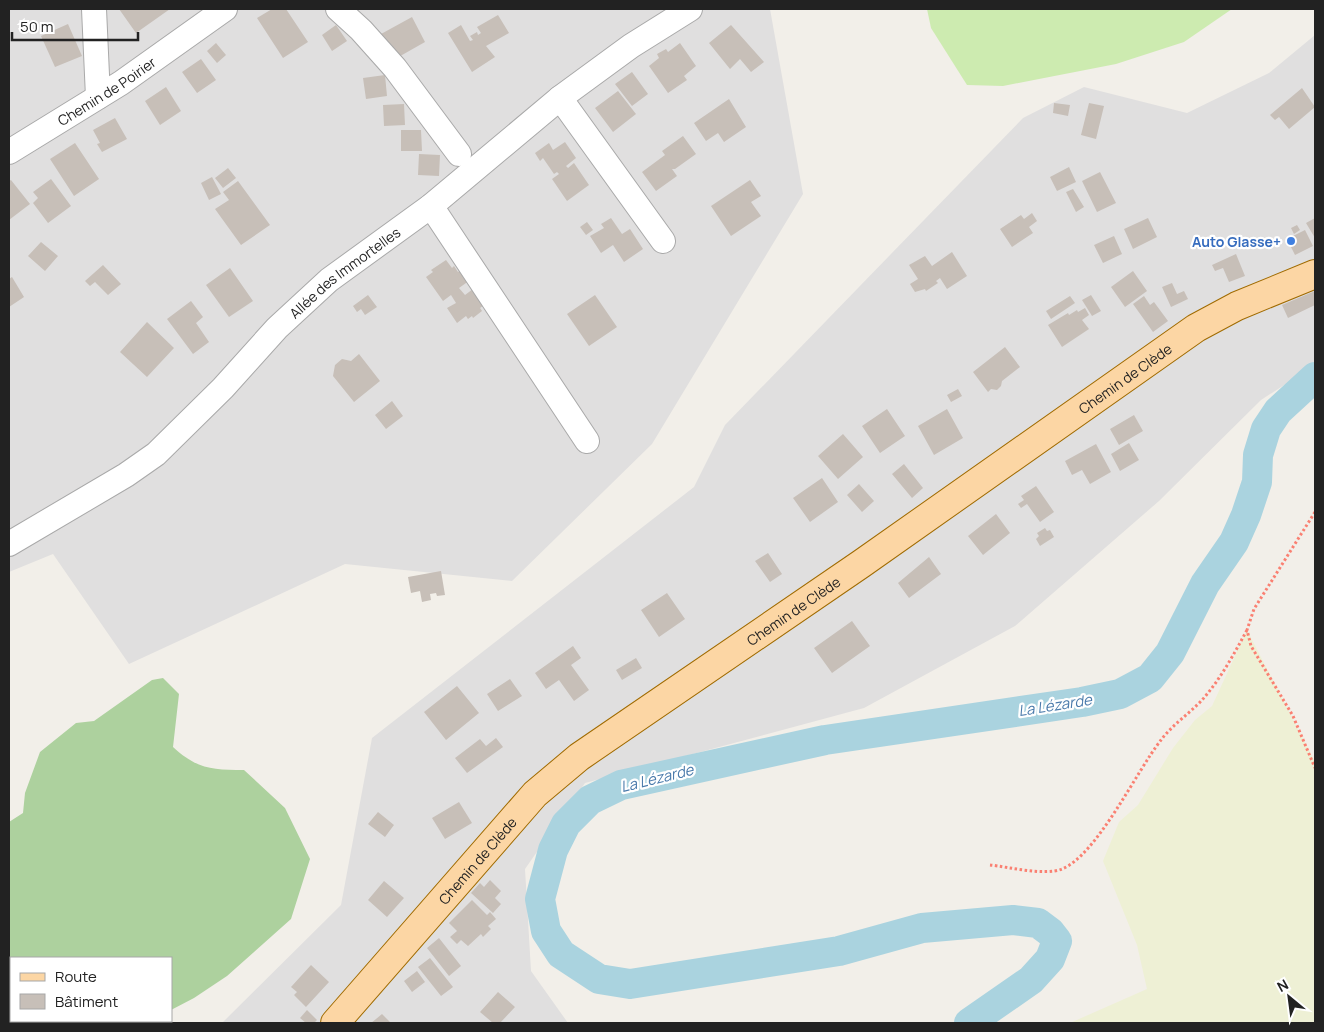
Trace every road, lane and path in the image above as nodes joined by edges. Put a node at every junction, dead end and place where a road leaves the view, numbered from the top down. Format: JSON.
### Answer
{"nodes":[{"id":1,"x":94,"y":9,"type":"edge"},
{"id":2,"x":226,"y":9,"type":"edge"},
{"id":3,"x":338,"y":9,"type":"edge"},
{"id":4,"x":690,"y":9,"type":"edge"},
{"id":5,"x":98,"y":97,"type":"junction"},
{"id":6,"x":560,"y":98,"type":"junction"},
{"id":7,"x":9,"y":152,"type":"edge"},
{"id":8,"x":458,"y":154,"type":"dead end"},
{"id":9,"x":430,"y":206,"type":"junction"},
{"id":10,"x":663,"y":241,"type":"dead end"},
{"id":11,"x":1315,"y":274,"type":"edge"},
{"id":12,"x":586,"y":441,"type":"dead end"},
{"id":13,"x":1315,"y":512,"type":"edge"},
{"id":14,"x":9,"y":544,"type":"edge"},
{"id":15,"x":1247,"y":630,"type":"junction"},
{"id":16,"x":1315,"y":768,"type":"edge"},
{"id":17,"x":990,"y":864,"type":"dead end"},
{"id":18,"x":335,"y":1023,"type":"edge"}],
"edges":[{"from":1,"to":5,"type":"street"},
{"from":2,"to":5,"type":"street","name":"Chemin de Poirier"},
{"from":3,"to":8,"type":"street"},
{"from":4,"to":6,"type":"street","name":"Allée des Immortelles"},
{"from":5,"to":7,"type":"street","name":"Chemin de Poirier"},
{"from":6,"to":9,"type":"street","name":"Allée des Immortelles"},
{"from":6,"to":10,"type":"street"},
{"from":9,"to":12,"type":"street"},
{"from":9,"to":14,"type":"street","name":"Allée des Immortelles"},
{"from":11,"to":18,"type":"main road","name":"Chemin de Clède"},
{"from":13,"to":15,"type":"path"},
{"from":15,"to":16,"type":"path"},
{"from":15,"to":17,"type":"path"}]}
